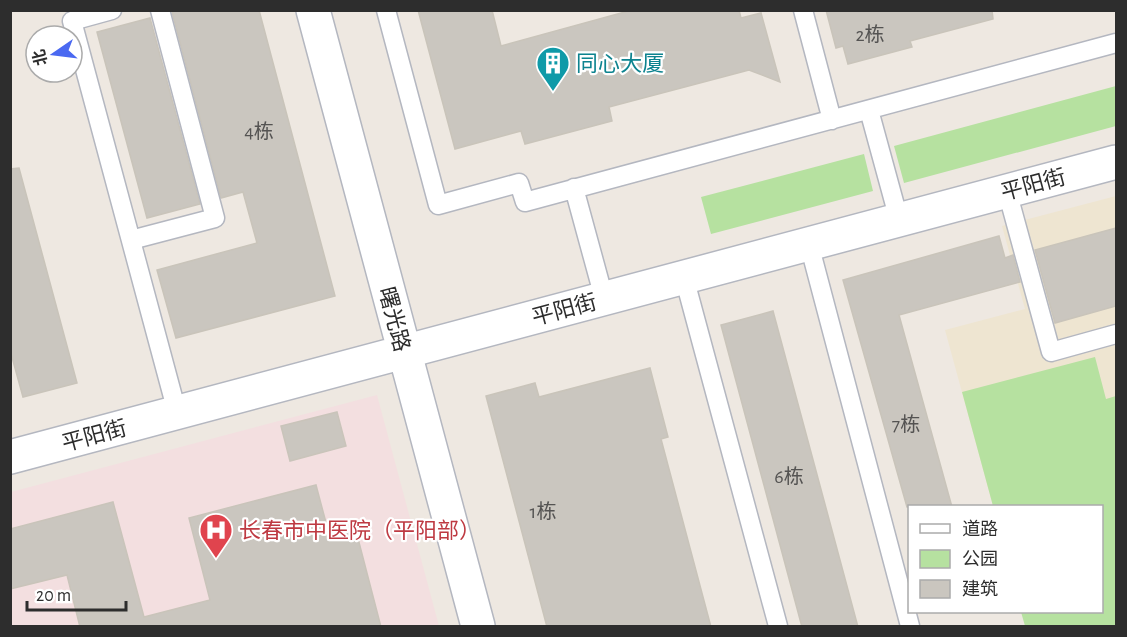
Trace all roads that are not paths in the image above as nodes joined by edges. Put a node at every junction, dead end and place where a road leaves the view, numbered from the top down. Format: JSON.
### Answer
{"nodes":[{"id":1,"x":112,"y":10,"type":"edge"},
{"id":2,"x":160,"y":10,"type":"edge"},
{"id":3,"x":313,"y":10,"type":"edge"},
{"id":4,"x":386,"y":10,"type":"edge"},
{"id":5,"x":802,"y":10,"type":"edge"},
{"id":6,"x":1116,"y":44,"type":"edge"},
{"id":7,"x":869,"y":110,"type":"junction"},
{"id":8,"x":832,"y":120,"type":"junction"},
{"id":9,"x":1116,"y":162,"type":"edge"},
{"id":10,"x":574,"y":188,"type":"junction"},
{"id":11,"x":1007,"y":191,"type":"junction"},
{"id":12,"x":899,"y":220,"type":"junction"},
{"id":13,"x":131,"y":240,"type":"junction"},
{"id":14,"x":809,"y":244,"type":"junction"},
{"id":15,"x":684,"y":277,"type":"junction"},
{"id":16,"x":604,"y":298,"type":"junction"},
{"id":17,"x":1116,"y":334,"type":"edge"},
{"id":18,"x":404,"y":352,"type":"junction"},
{"id":19,"x":177,"y":412,"type":"junction"},
{"id":20,"x":10,"y":457,"type":"edge"},
{"id":21,"x":478,"y":627,"type":"edge"},
{"id":22,"x":778,"y":627,"type":"edge"},
{"id":23,"x":910,"y":627,"type":"edge"}],
"edges":[{"from":1,"to":13,"type":"lane"},
{"from":2,"to":13,"type":"lane"},
{"from":3,"to":18,"type":"street","name":"曙光路"},
{"from":4,"to":10,"type":"lane"},
{"from":5,"to":8,"type":"lane"},
{"from":6,"to":7,"type":"lane"},
{"from":7,"to":8,"type":"lane"},
{"from":7,"to":12,"type":"lane"},
{"from":8,"to":10,"type":"lane"},
{"from":9,"to":11,"type":"street","name":"平阳街"},
{"from":10,"to":16,"type":"lane"},
{"from":11,"to":12,"type":"street","name":"平阳街"},
{"from":11,"to":17,"type":"lane"},
{"from":12,"to":14,"type":"street","name":"平阳街"},
{"from":13,"to":19,"type":"lane"},
{"from":14,"to":15,"type":"street","name":"平阳街"},
{"from":14,"to":23,"type":"lane"},
{"from":15,"to":16,"type":"street","name":"平阳街"},
{"from":15,"to":22,"type":"lane"},
{"from":16,"to":18,"type":"street","name":"平阳街"},
{"from":18,"to":19,"type":"street","name":"平阳街"},
{"from":18,"to":21,"type":"street","name":"曙光路"},
{"from":19,"to":20,"type":"street","name":"平阳街"}]}
